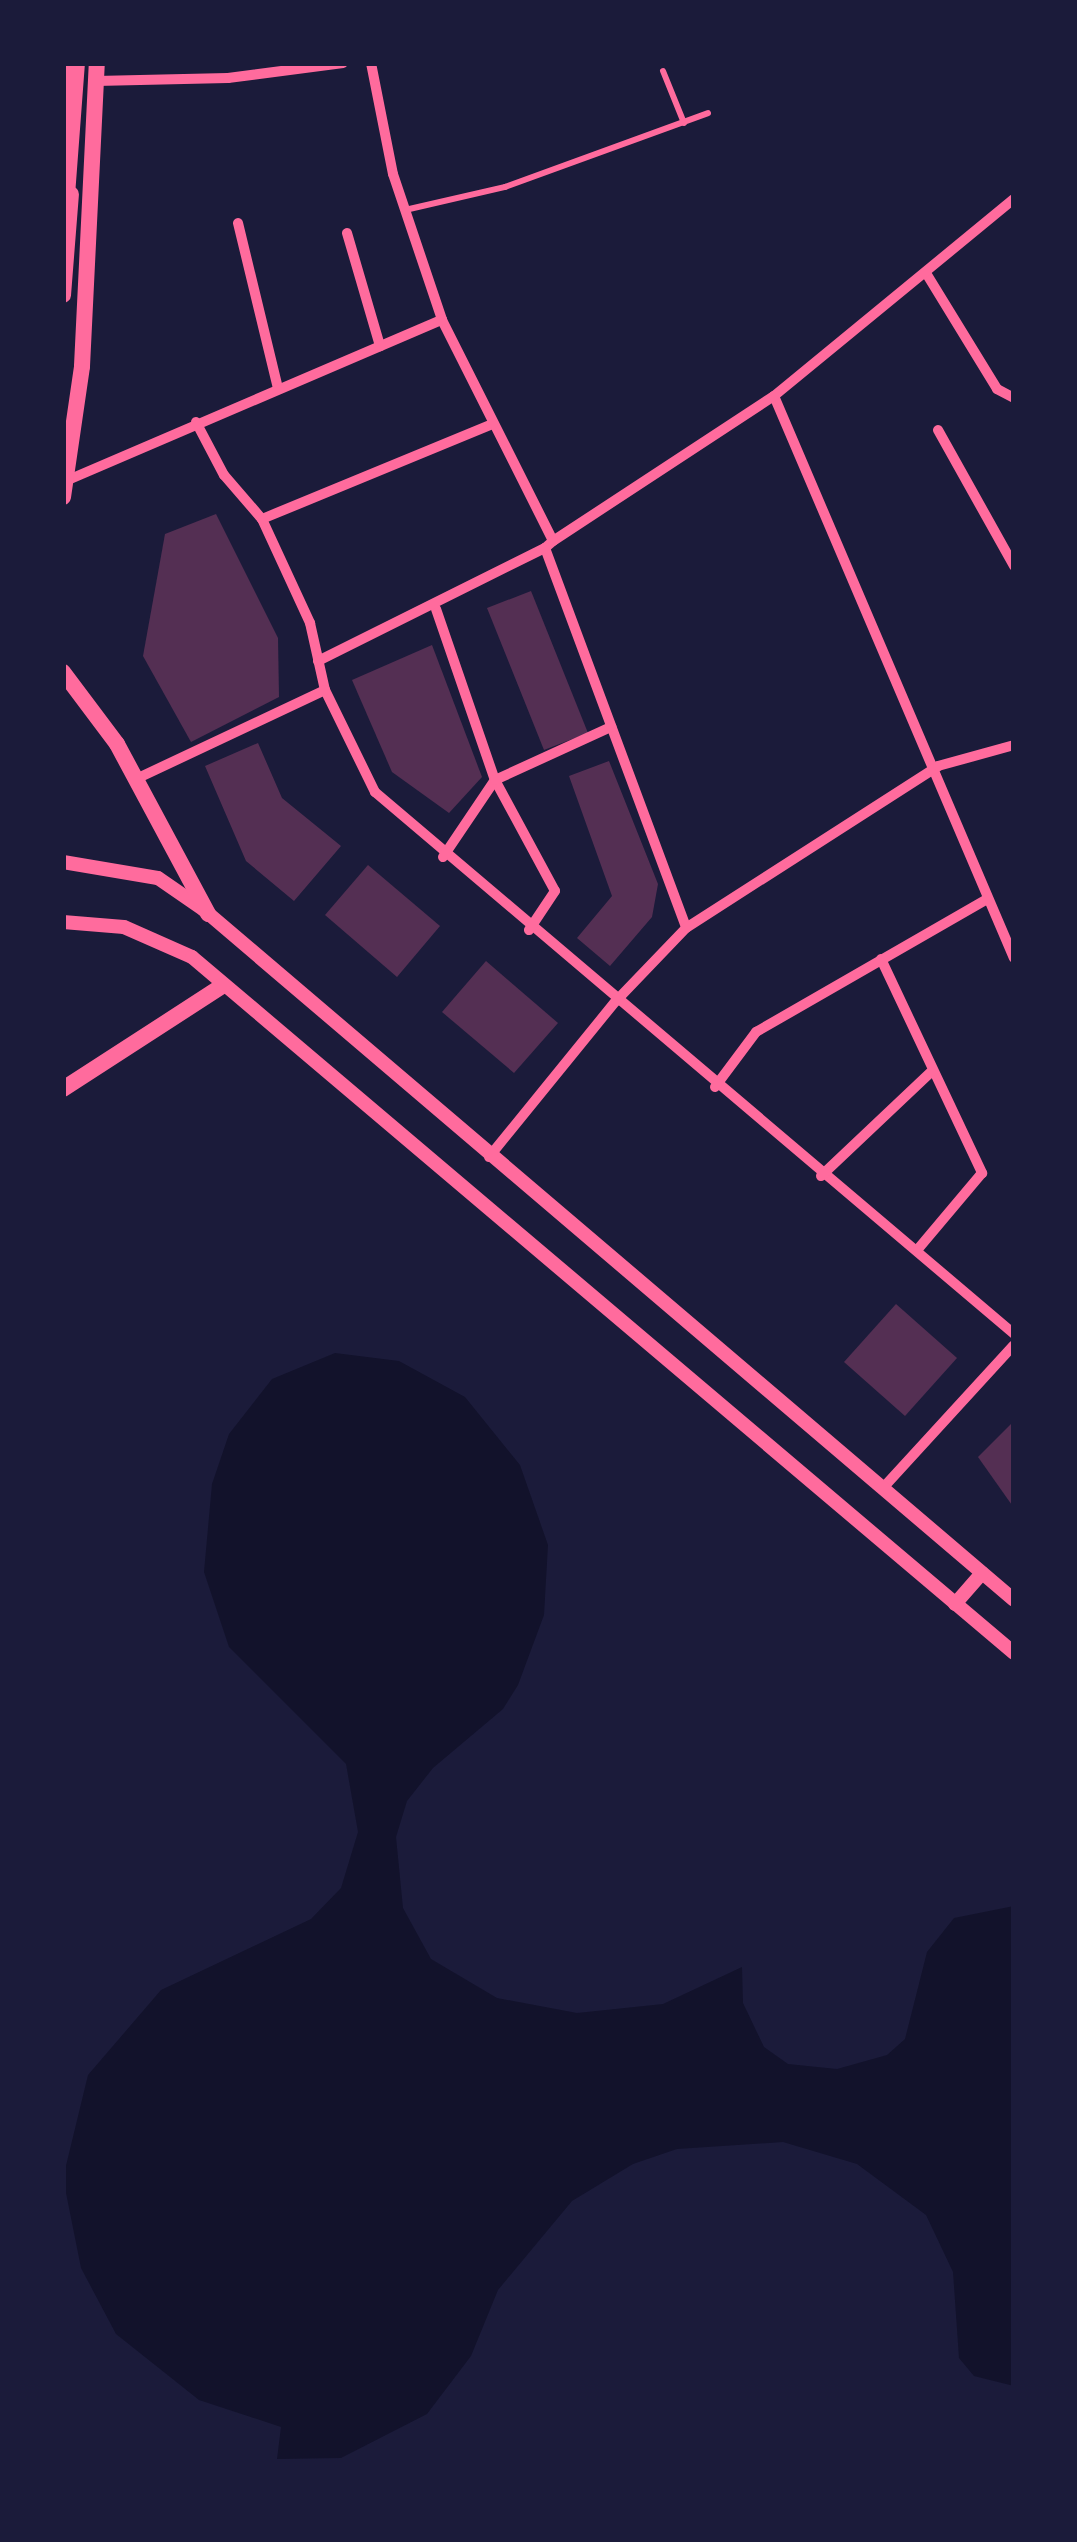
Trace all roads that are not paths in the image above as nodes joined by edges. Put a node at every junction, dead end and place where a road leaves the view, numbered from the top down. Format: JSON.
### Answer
{"nodes":[{"id":1,"x":77,"y":63,"type":"edge"},
{"id":2,"x":343,"y":63,"type":"edge"},
{"id":3,"x":371,"y":63,"type":"edge"},
{"id":4,"x":292,"y":68,"type":"edge"},
{"id":5,"x":663,"y":70,"type":"dead end"},
{"id":6,"x":96,"y":72,"type":"edge"},
{"id":7,"x":708,"y":113,"type":"dead end"},
{"id":8,"x":684,"y":122,"type":"junction"},
{"id":9,"x":1014,"y":200,"type":"edge"},
{"id":10,"x":63,"y":208,"type":"edge"},
{"id":11,"x":405,"y":210,"type":"junction"},
{"id":12,"x":238,"y":223,"type":"dead end"},
{"id":13,"x":347,"y":233,"type":"dead end"},
{"id":14,"x":926,"y":274,"type":"junction"},
{"id":15,"x":63,"y":295,"type":"edge"},
{"id":16,"x":442,"y":320,"type":"junction"},
{"id":17,"x":380,"y":346,"type":"junction"},
{"id":18,"x":278,"y":388,"type":"junction"},
{"id":19,"x":774,"y":396,"type":"junction"},
{"id":20,"x":1014,"y":398,"type":"edge"},
{"id":21,"x":196,"y":422,"type":"junction"},
{"id":22,"x":492,"y":424,"type":"junction"},
{"id":23,"x":938,"y":430,"type":"dead end"},
{"id":24,"x":66,"y":488,"type":"edge"},
{"id":25,"x":262,"y":519,"type":"junction"},
{"id":26,"x":549,"y":544,"type":"junction"},
{"id":27,"x":1013,"y":561,"type":"edge"},
{"id":28,"x":436,"y":609,"type":"junction"},
{"id":29,"x":318,"y":661,"type":"junction"},
{"id":30,"x":63,"y":672,"type":"edge"},
{"id":31,"x":325,"y":690,"type":"junction"},
{"id":32,"x":611,"y":727,"type":"junction"},
{"id":33,"x":1014,"y":745,"type":"edge"},
{"id":34,"x":938,"y":766,"type":"junction"},
{"id":35,"x":136,"y":779,"type":"junction"},
{"id":36,"x":495,"y":780,"type":"junction"},
{"id":37,"x":443,"y":857,"type":"junction"},
{"id":38,"x":63,"y":862,"type":"edge"},
{"id":39,"x":987,"y":898,"type":"junction"},
{"id":40,"x":208,"y":914,"type":"junction"},
{"id":41,"x":63,"y":922,"type":"edge"},
{"id":42,"x":686,"y":928,"type":"junction"},
{"id":43,"x":529,"y":930,"type":"junction"},
{"id":44,"x":881,"y":958,"type":"junction"},
{"id":45,"x":1014,"y":958,"type":"edge"},
{"id":46,"x":222,"y":986,"type":"junction"},
{"id":47,"x":616,"y":1000,"type":"junction"},
{"id":48,"x":931,"y":1072,"type":"junction"},
{"id":49,"x":715,"y":1087,"type":"junction"},
{"id":50,"x":63,"y":1089,"type":"edge"},
{"id":51,"x":489,"y":1157,"type":"junction"},
{"id":52,"x":821,"y":1177,"type":"junction"},
{"id":53,"x":918,"y":1249,"type":"junction"},
{"id":54,"x":1014,"y":1334,"type":"edge"},
{"id":55,"x":1014,"y":1345,"type":"edge"},
{"id":56,"x":882,"y":1489,"type":"junction"},
{"id":57,"x":982,"y":1573,"type":"junction"},
{"id":58,"x":1014,"y":1600,"type":"edge"},
{"id":59,"x":955,"y":1604,"type":"junction"},
{"id":60,"x":1014,"y":1653,"type":"edge"}],
"edges":[{"from":1,"to":10,"type":"highway"},
{"from":1,"to":15,"type":"main road"},
{"from":2,"to":4,"type":"street"},
{"from":3,"to":11,"type":"street"},
{"from":4,"to":6,"type":"street"},
{"from":5,"to":8,"type":"lane"},
{"from":6,"to":24,"type":"main road"},
{"from":7,"to":8,"type":"lane"},
{"from":8,"to":11,"type":"lane"},
{"from":9,"to":14,"type":"street"},
{"from":11,"to":16,"type":"street"},
{"from":12,"to":18,"type":"street"},
{"from":13,"to":17,"type":"street"},
{"from":14,"to":19,"type":"street"},
{"from":14,"to":20,"type":"street"},
{"from":16,"to":17,"type":"street"},
{"from":16,"to":22,"type":"street"},
{"from":17,"to":18,"type":"street"},
{"from":18,"to":21,"type":"street"},
{"from":19,"to":26,"type":"street"},
{"from":19,"to":34,"type":"street"},
{"from":21,"to":24,"type":"street"},
{"from":21,"to":25,"type":"street"},
{"from":22,"to":25,"type":"street"},
{"from":22,"to":26,"type":"street"},
{"from":23,"to":27,"type":"street"},
{"from":25,"to":29,"type":"street"},
{"from":26,"to":28,"type":"street"},
{"from":26,"to":32,"type":"street"},
{"from":28,"to":29,"type":"street"},
{"from":28,"to":36,"type":"street"},
{"from":29,"to":31,"type":"street"},
{"from":30,"to":35,"type":"main road"},
{"from":31,"to":35,"type":"street"},
{"from":31,"to":37,"type":"street"},
{"from":32,"to":36,"type":"street"},
{"from":32,"to":42,"type":"street"},
{"from":33,"to":34,"type":"street"},
{"from":34,"to":39,"type":"street"},
{"from":34,"to":42,"type":"street"},
{"from":35,"to":40,"type":"main road"},
{"from":36,"to":37,"type":"street"},
{"from":36,"to":43,"type":"street"},
{"from":37,"to":43,"type":"street"},
{"from":38,"to":40,"type":"street"},
{"from":39,"to":44,"type":"street"},
{"from":39,"to":45,"type":"street"},
{"from":40,"to":51,"type":"street"},
{"from":41,"to":46,"type":"street"},
{"from":42,"to":47,"type":"street"},
{"from":43,"to":47,"type":"street"},
{"from":44,"to":48,"type":"street"},
{"from":44,"to":49,"type":"street"},
{"from":46,"to":50,"type":"main road"},
{"from":46,"to":59,"type":"street"},
{"from":47,"to":49,"type":"street"},
{"from":47,"to":51,"type":"street"},
{"from":48,"to":52,"type":"street"},
{"from":48,"to":53,"type":"street"},
{"from":49,"to":52,"type":"street"},
{"from":51,"to":56,"type":"street"},
{"from":52,"to":53,"type":"street"},
{"from":53,"to":54,"type":"street"},
{"from":55,"to":56,"type":"street"},
{"from":56,"to":57,"type":"street"},
{"from":57,"to":58,"type":"street"},
{"from":57,"to":59,"type":"street"},
{"from":59,"to":60,"type":"street"}]}
